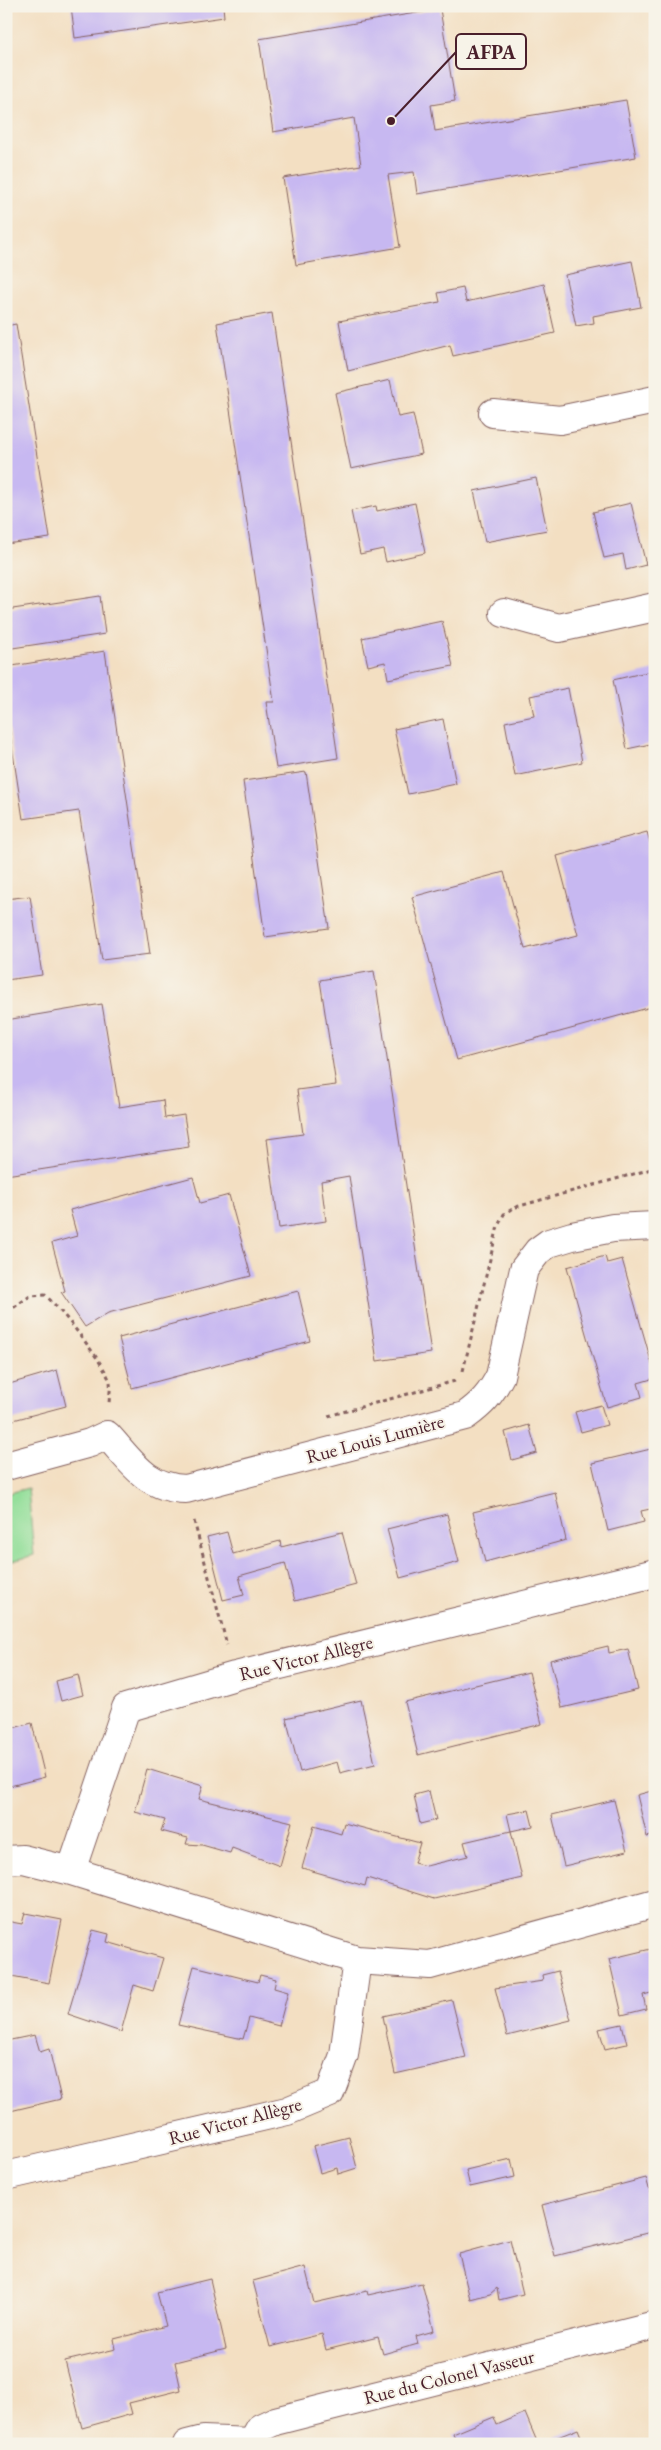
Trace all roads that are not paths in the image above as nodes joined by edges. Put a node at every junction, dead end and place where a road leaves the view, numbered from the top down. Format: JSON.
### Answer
{"nodes":[{"id":1,"x":655,"y":400,"type":"edge"},
{"id":2,"x":493,"y":413,"type":"dead end"},
{"id":3,"x":655,"y":607,"type":"edge"},
{"id":4,"x":504,"y":613,"type":"dead end"},
{"id":5,"x":655,"y":1226,"type":"edge"},
{"id":6,"x":6,"y":1466,"type":"edge"},
{"id":7,"x":655,"y":1573,"type":"edge"},
{"id":8,"x":6,"y":1860,"type":"edge"},
{"id":9,"x":71,"y":1871,"type":"junction"},
{"id":10,"x":655,"y":1903,"type":"edge"},
{"id":11,"x":357,"y":1960,"type":"junction"},
{"id":12,"x":6,"y":2176,"type":"edge"},
{"id":13,"x":655,"y":2325,"type":"edge"},
{"id":14,"x":251,"y":2443,"type":"edge"},
{"id":15,"x":187,"y":2444,"type":"edge"}],
"edges":[{"from":1,"to":2,"type":"street"},
{"from":3,"to":4,"type":"street"},
{"from":5,"to":6,"type":"street","name":"Rue Louis Lumière"},
{"from":7,"to":9,"type":"street","name":"Rue Victor Allègre"},
{"from":8,"to":9,"type":"street"},
{"from":9,"to":11,"type":"street"},
{"from":10,"to":11,"type":"street"},
{"from":11,"to":12,"type":"street","name":"Rue Victor Allègre"},
{"from":13,"to":14,"type":"street","name":"Rue du Colonel Vasseur"},
{"from":14,"to":15,"type":"street","name":"Rue du Colonel Vasseur"}]}
